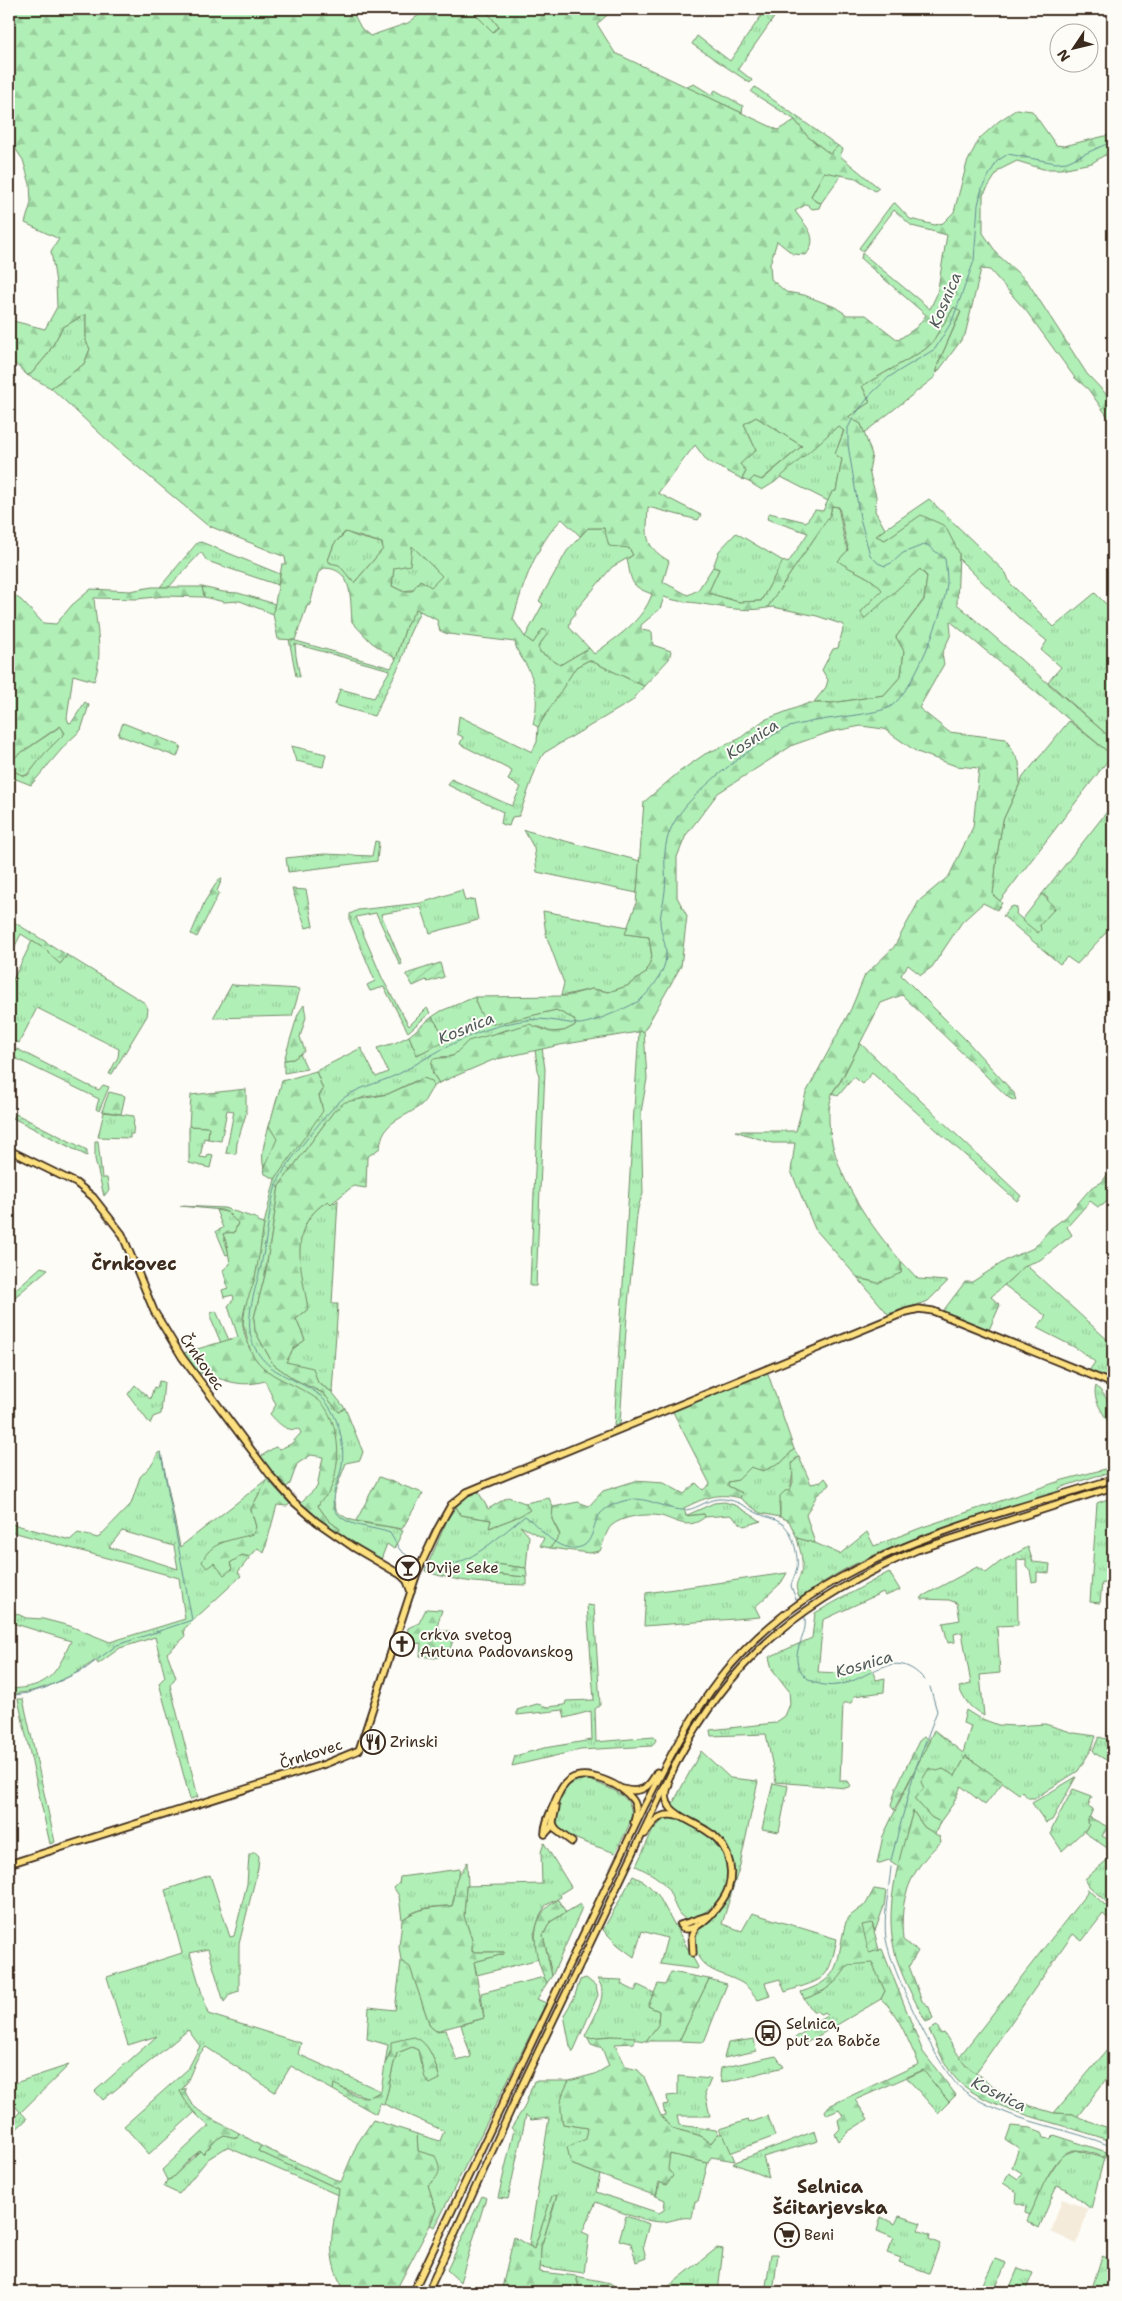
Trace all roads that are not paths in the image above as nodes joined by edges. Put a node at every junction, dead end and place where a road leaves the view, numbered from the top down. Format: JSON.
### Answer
{"nodes":[{"id":1,"x":9,"y":1150,"type":"edge"},
{"id":2,"x":1113,"y":1384,"type":"edge"},
{"id":3,"x":1113,"y":1479,"type":"edge"},
{"id":4,"x":1113,"y":1488,"type":"edge"},
{"id":5,"x":418,"y":1570,"type":"junction"},
{"id":6,"x":401,"y":1576,"type":"junction"},
{"id":7,"x":411,"y":1594,"type":"junction"},
{"id":8,"x":667,"y":1762,"type":"junction"},
{"id":9,"x":674,"y":1768,"type":"junction"},
{"id":10,"x":618,"y":1788,"type":"junction"},
{"id":11,"x":556,"y":1800,"type":"junction"},
{"id":12,"x":681,"y":1818,"type":"junction"},
{"id":13,"x":553,"y":1822,"type":"junction"},
{"id":14,"x":629,"y":1841,"type":"junction"},
{"id":15,"x":572,"y":1842,"type":"dead end"},
{"id":16,"x":638,"y":1842,"type":"junction"},
{"id":17,"x":9,"y":1864,"type":"edge"},
{"id":18,"x":709,"y":1915,"type":"junction"},
{"id":19,"x":696,"y":1926,"type":"junction"},
{"id":20,"x":693,"y":1953,"type":"dead end"},
{"id":21,"x":413,"y":2292,"type":"edge"},
{"id":22,"x":428,"y":2292,"type":"edge"}],
"edges":[{"from":1,"to":6,"type":"main road","name":"Črnkovec"},
{"from":2,"to":5,"type":"main road","name":"Črnkovec"},
{"from":3,"to":8,"type":"main road"},
{"from":4,"to":9,"type":"main road"},
{"from":5,"to":6,"type":"main road"},
{"from":5,"to":7,"type":"main road","name":"Črnkovec"},
{"from":6,"to":7,"type":"main road"},
{"from":7,"to":17,"type":"main road","name":"Črnkovec"},
{"from":8,"to":10,"type":"main road"},
{"from":8,"to":14,"type":"main road"},
{"from":9,"to":12,"type":"main road"},
{"from":9,"to":16,"type":"main road"},
{"from":10,"to":11,"type":"main road"},
{"from":10,"to":14,"type":"main road"},
{"from":11,"to":13,"type":"main road"},
{"from":11,"to":13,"type":"main road"},
{"from":12,"to":16,"type":"main road"},
{"from":12,"to":18,"type":"main road"},
{"from":13,"to":15,"type":"main road"},
{"from":14,"to":21,"type":"main road"},
{"from":16,"to":22,"type":"main road"},
{"from":18,"to":19,"type":"main road"},
{"from":18,"to":19,"type":"main road"},
{"from":19,"to":20,"type":"main road"}]}
